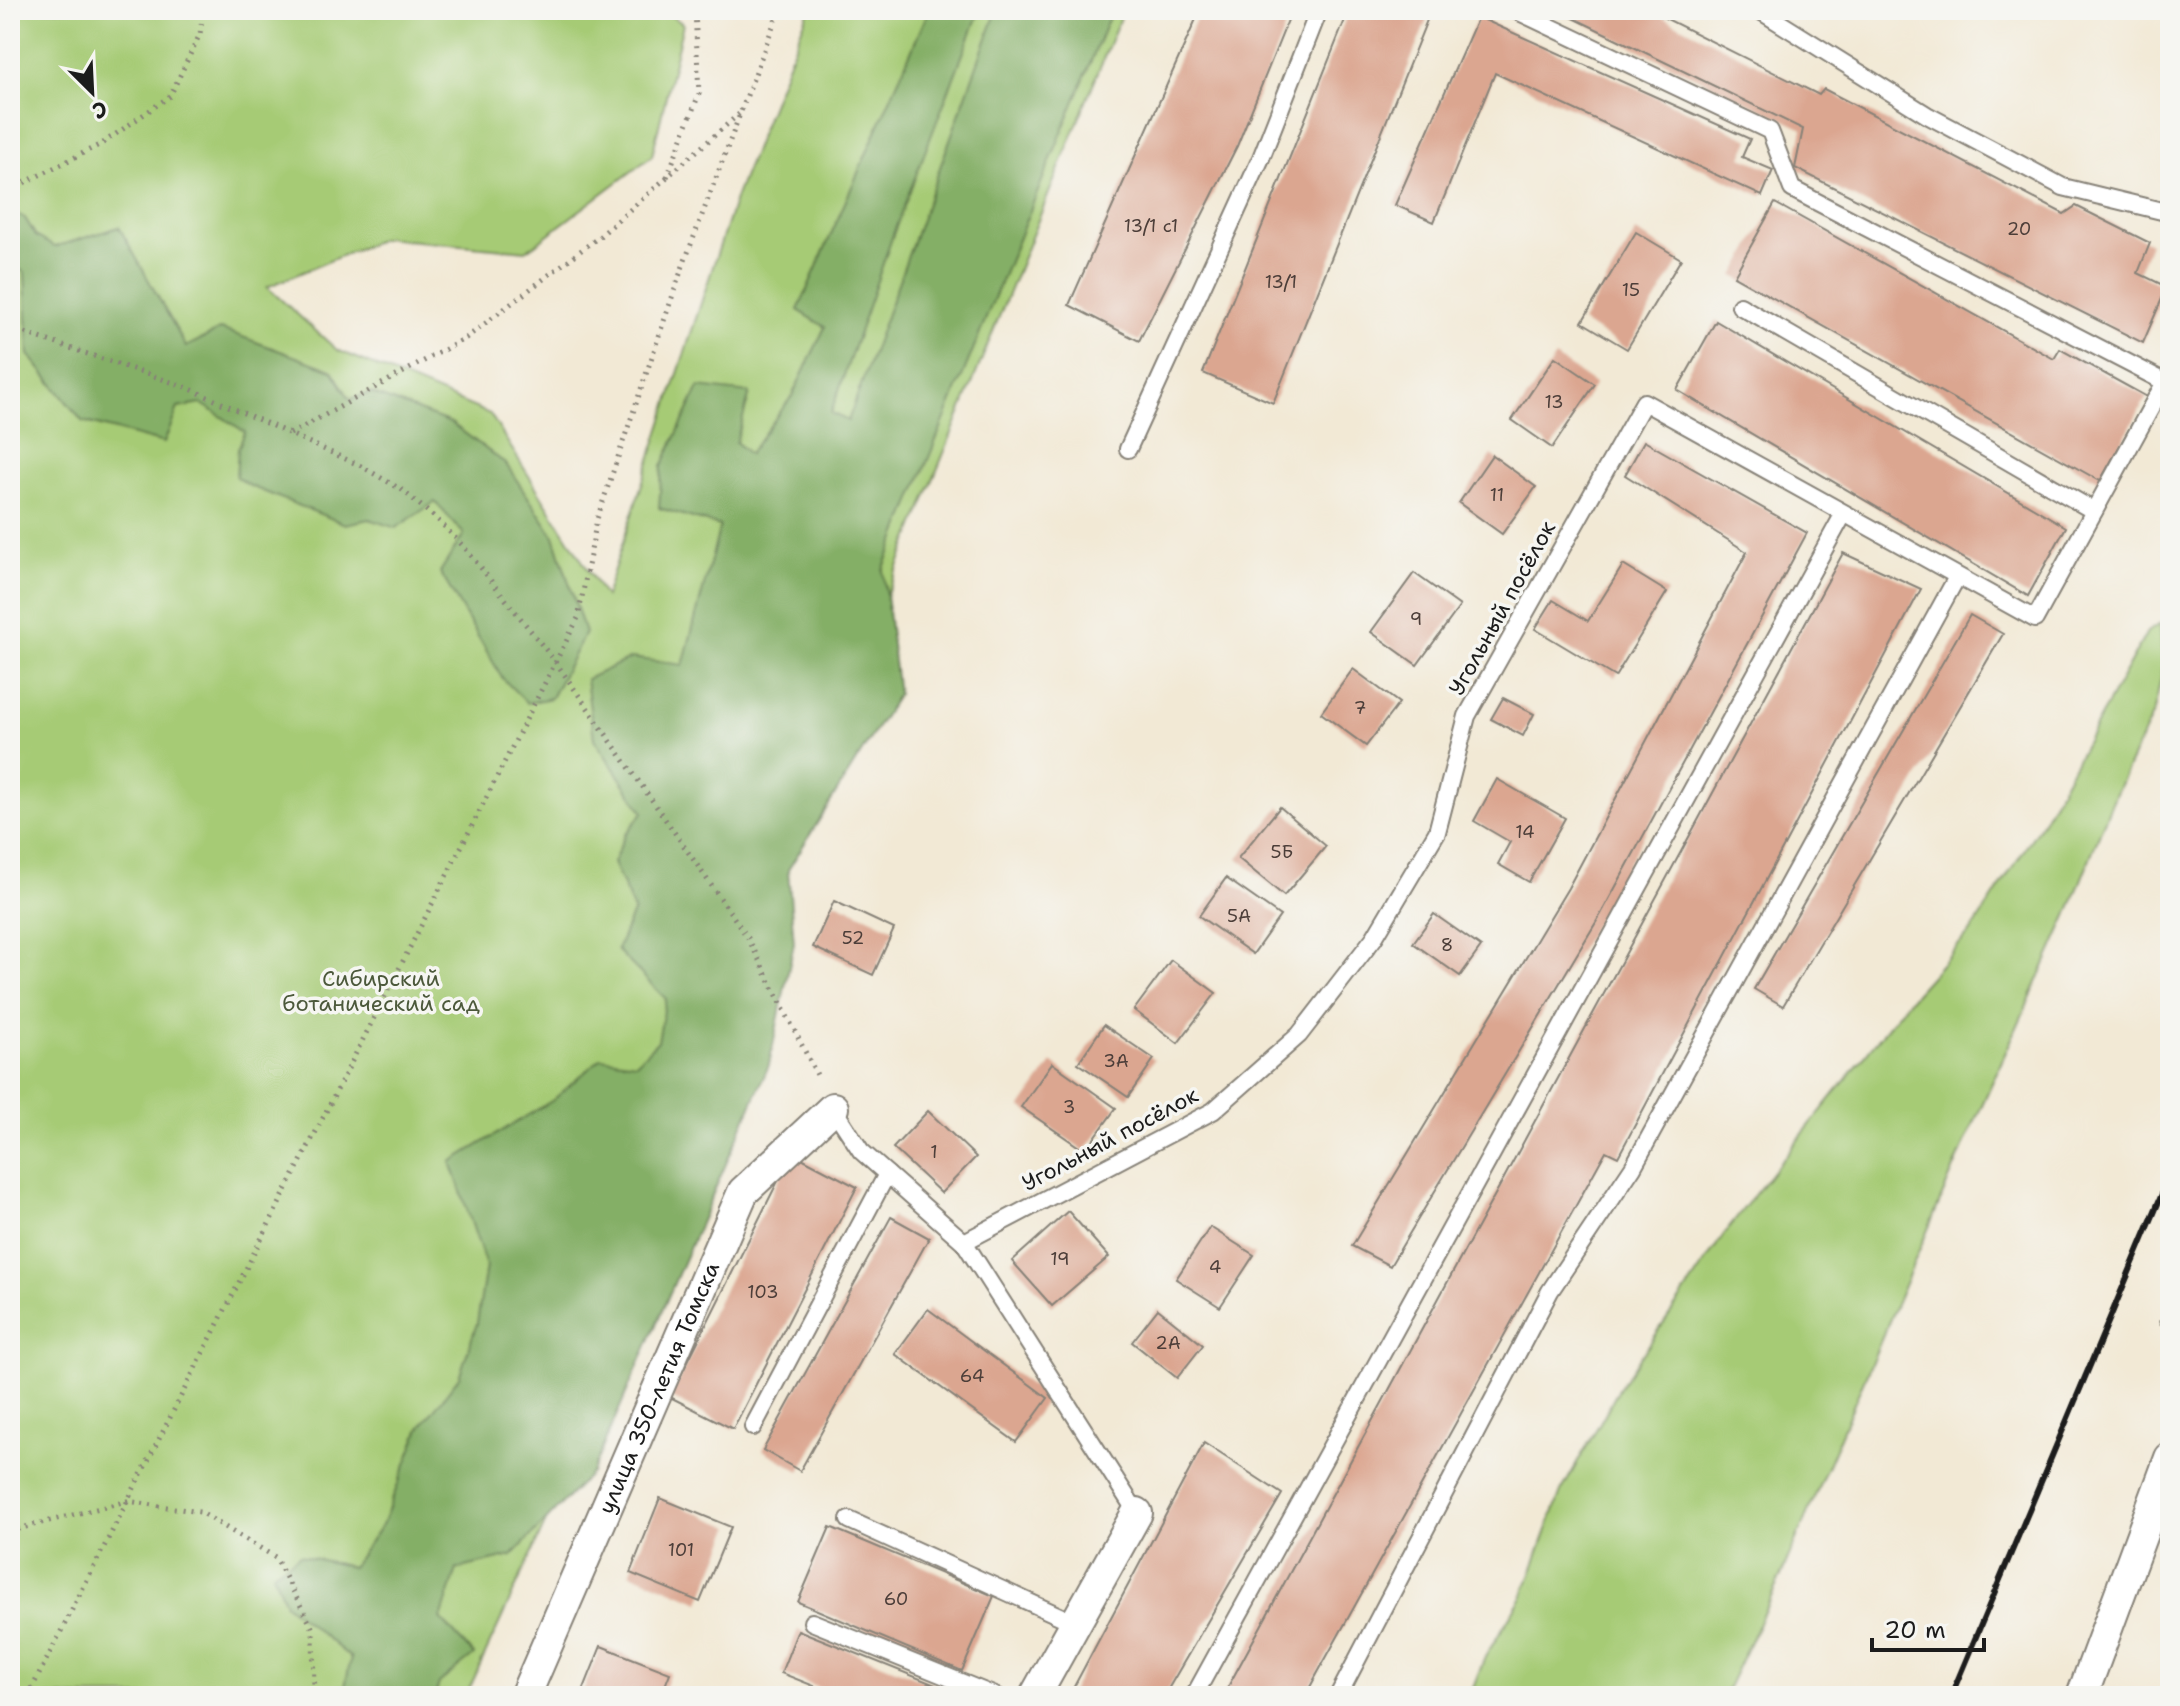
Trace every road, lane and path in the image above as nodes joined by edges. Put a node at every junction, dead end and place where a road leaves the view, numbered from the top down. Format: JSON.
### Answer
{"nodes":[{"id":1,"x":203,"y":10,"type":"edge"},
{"id":2,"x":695,"y":10,"type":"edge"},
{"id":3,"x":779,"y":10,"type":"edge"},
{"id":4,"x":1319,"y":10,"type":"edge"},
{"id":5,"x":1515,"y":10,"type":"edge"},
{"id":6,"x":1759,"y":10,"type":"edge"},
{"id":7,"x":740,"y":113,"type":"junction"},
{"id":8,"x":667,"y":178,"type":"junction"},
{"id":9,"x":10,"y":190,"type":"edge"},
{"id":10,"x":2170,"y":213,"type":"edge"},
{"id":11,"x":1740,"y":306,"type":"dead end"},
{"id":12,"x":10,"y":328,"type":"edge"},
{"id":13,"x":290,"y":434,"type":"junction"},
{"id":14,"x":1128,"y":449,"type":"dead end"},
{"id":15,"x":2094,"y":511,"type":"junction"},
{"id":16,"x":1843,"y":515,"type":"junction"},
{"id":17,"x":1957,"y":577,"type":"junction"},
{"id":18,"x":557,"y":664,"type":"junction"},
{"id":19,"x":833,"y":1108,"type":"junction"},
{"id":20,"x":887,"y":1174,"type":"junction"},
{"id":21,"x":964,"y":1242,"type":"junction"},
{"id":22,"x":2170,"y":1318,"type":"edge"},
{"id":23,"x":2159,"y":1323,"type":"dead end"},
{"id":24,"x":753,"y":1427,"type":"dead end"},
{"id":25,"x":2170,"y":1458,"type":"edge"},
{"id":26,"x":127,"y":1501,"type":"junction"},
{"id":27,"x":1137,"y":1513,"type":"joint"},
{"id":28,"x":849,"y":1520,"type":"dead end"},
{"id":29,"x":10,"y":1531,"type":"edge"},
{"id":30,"x":812,"y":1622,"type":"dead end"},
{"id":31,"x":1075,"y":1623,"type":"junction"},
{"id":32,"x":28,"y":1696,"type":"edge"},
{"id":33,"x":314,"y":1696,"type":"edge"},
{"id":34,"x":525,"y":1696,"type":"edge"},
{"id":35,"x":995,"y":1696,"type":"edge"},
{"id":36,"x":1035,"y":1696,"type":"edge"},
{"id":37,"x":1194,"y":1696,"type":"edge"},
{"id":38,"x":1338,"y":1696,"type":"edge"},
{"id":39,"x":2082,"y":1696,"type":"edge"}],
"edges":[{"from":1,"to":9,"type":"path"},
{"from":2,"to":8,"type":"path"},
{"from":3,"to":7,"type":"path"},
{"from":4,"to":14,"type":"lane"},
{"from":5,"to":15,"type":"lane"},
{"from":6,"to":10,"type":"lane"},
{"from":7,"to":8,"type":"path"},
{"from":7,"to":18,"type":"path"},
{"from":8,"to":13,"type":"path"},
{"from":11,"to":15,"type":"lane"},
{"from":12,"to":13,"type":"path"},
{"from":13,"to":18,"type":"path"},
{"from":15,"to":17,"type":"lane"},
{"from":16,"to":17,"type":"lane"},
{"from":16,"to":21,"type":"lane","name":"Угольный посёлок"},
{"from":16,"to":37,"type":"lane"},
{"from":17,"to":38,"type":"lane"},
{"from":18,"to":19,"type":"path"},
{"from":18,"to":26,"type":"path"},
{"from":19,"to":20,"type":"lane"},
{"from":19,"to":34,"type":"street","name":"улица 350-летия Томска"},
{"from":20,"to":21,"type":"lane"},
{"from":20,"to":24,"type":"lane"},
{"from":21,"to":27,"type":"lane"},
{"from":22,"to":23,"type":"path"},
{"from":25,"to":39,"type":"street"},
{"from":26,"to":29,"type":"path"},
{"from":26,"to":32,"type":"path"},
{"from":26,"to":33,"type":"path"},
{"from":27,"to":31,"type":"street"},
{"from":28,"to":31,"type":"lane"},
{"from":30,"to":35,"type":"lane"},
{"from":31,"to":36,"type":"street"}]}
